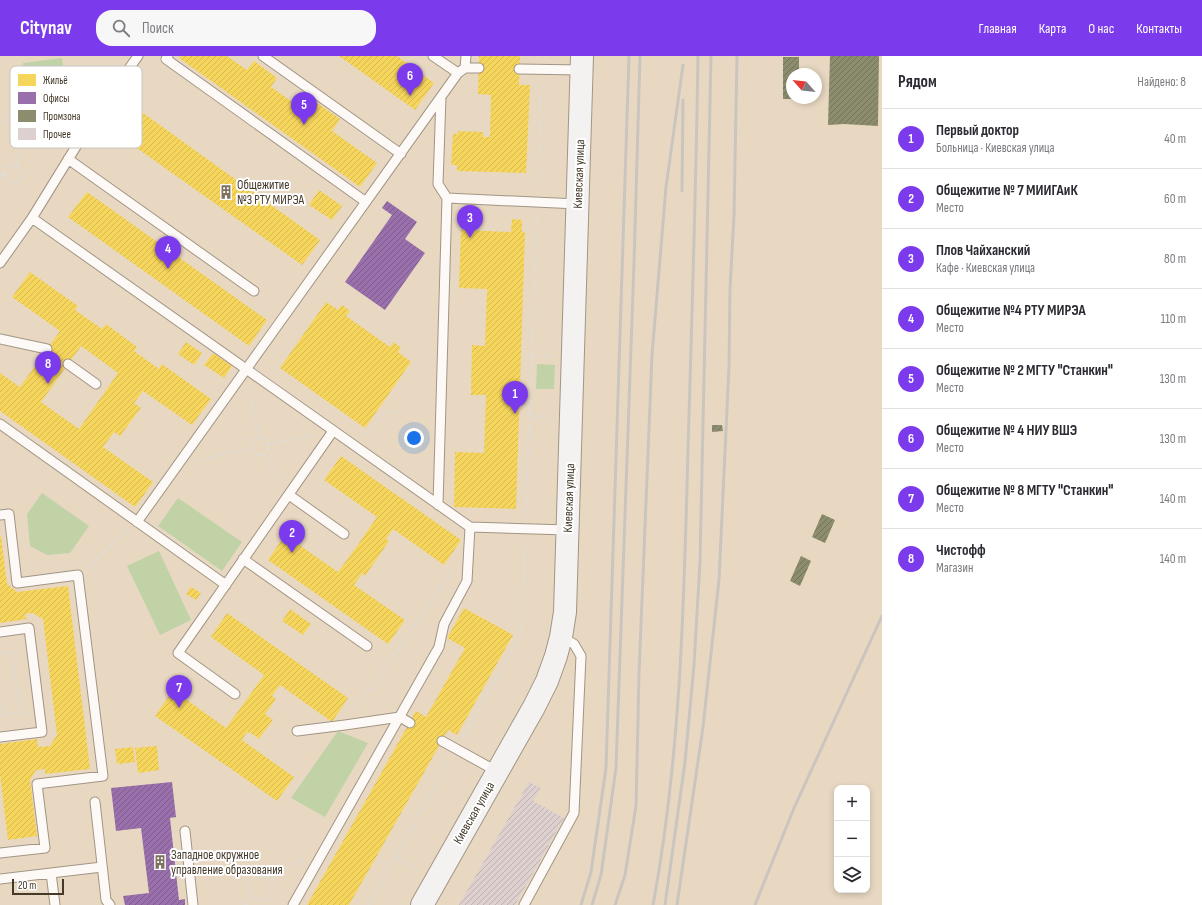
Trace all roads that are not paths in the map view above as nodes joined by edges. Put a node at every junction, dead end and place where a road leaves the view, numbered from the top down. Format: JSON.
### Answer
{"nodes":[{"id":1,"x":168,"y":56,"type":"edge"},
{"id":2,"x":263,"y":56,"type":"edge"},
{"id":3,"x":433,"y":56,"type":"edge"},
{"id":4,"x":466,"y":56,"type":"edge"},
{"id":5,"x":582,"y":63,"type":"edge"},
{"id":6,"x":479,"y":68,"type":"dead end"},
{"id":7,"x":519,"y":69,"type":"dead end"},
{"id":8,"x":462,"y":71,"type":"junction"},
{"id":9,"x":441,"y":97,"type":"junction"},
{"id":10,"x":75,"y":148,"type":"edge"},
{"id":11,"x":401,"y":154,"type":"junction"},
{"id":12,"x":68,"y":159,"type":"junction"},
{"id":13,"x":447,"y":198,"type":"junction"},
{"id":14,"x":366,"y":202,"type":"junction"},
{"id":15,"x":578,"y":204,"type":"junction"},
{"id":16,"x":32,"y":218,"type":"junction"},
{"id":17,"x":0,"y":263,"type":"edge"},
{"id":18,"x":254,"y":292,"type":"dead end"},
{"id":19,"x":0,"y":338,"type":"edge"},
{"id":20,"x":47,"y":349,"type":"dead end"},
{"id":21,"x":68,"y":364,"type":"dead end"},
{"id":22,"x":246,"y":370,"type":"junction"},
{"id":23,"x":96,"y":384,"type":"dead end"},
{"id":24,"x":0,"y":424,"type":"edge"},
{"id":25,"x":333,"y":431,"type":"junction"},
{"id":26,"x":289,"y":495,"type":"junction"},
{"id":27,"x":438,"y":505,"type":"junction"},
{"id":28,"x":0,"y":515,"type":"edge"},
{"id":29,"x":137,"y":522,"type":"junction"},
{"id":30,"x":470,"y":527,"type":"junction"},
{"id":31,"x":568,"y":530,"type":"junction"},
{"id":32,"x":344,"y":534,"type":"dead end"},
{"id":33,"x":243,"y":559,"type":"junction"},
{"id":34,"x":226,"y":585,"type":"junction"},
{"id":35,"x":0,"y":632,"type":"edge"},
{"id":36,"x":561,"y":637,"type":"junction"},
{"id":37,"x":367,"y":646,"type":"dead end"},
{"id":38,"x":235,"y":694,"type":"dead end"},
{"id":39,"x":400,"y":717,"type":"junction"},
{"id":40,"x":410,"y":723,"type":"dead end"},
{"id":41,"x":297,"y":731,"type":"dead end"},
{"id":42,"x":0,"y":737,"type":"edge"},
{"id":43,"x":442,"y":741,"type":"dead end"},
{"id":44,"x":498,"y":772,"type":"junction"},
{"id":45,"x":95,"y":802,"type":"dead end"},
{"id":46,"x":185,"y":831,"type":"dead end"},
{"id":47,"x":0,"y":854,"type":"edge"},
{"id":48,"x":102,"y":867,"type":"junction"},
{"id":49,"x":51,"y":873,"type":"junction"},
{"id":50,"x":0,"y":879,"type":"edge"},
{"id":51,"x":55,"y":905,"type":"edge"},
{"id":52,"x":110,"y":905,"type":"edge"},
{"id":53,"x":193,"y":905,"type":"edge"},
{"id":54,"x":293,"y":905,"type":"edge"},
{"id":55,"x":422,"y":905,"type":"edge"},
{"id":56,"x":524,"y":905,"type":"edge"}],
"edges":[{"from":1,"to":14,"type":"lane"},
{"from":2,"to":11,"type":"lane"},
{"from":3,"to":8,"type":"lane"},
{"from":4,"to":8,"type":"lane"},
{"from":5,"to":7,"type":"lane"},
{"from":5,"to":15,"type":"street","name":"Киевская улица"},
{"from":6,"to":8,"type":"lane"},
{"from":8,"to":9,"type":"lane"},
{"from":9,"to":11,"type":"lane"},
{"from":9,"to":13,"type":"lane"},
{"from":10,"to":12,"type":"lane"},
{"from":11,"to":14,"type":"lane"},
{"from":12,"to":16,"type":"lane"},
{"from":12,"to":18,"type":"lane"},
{"from":13,"to":15,"type":"lane"},
{"from":13,"to":27,"type":"lane"},
{"from":14,"to":22,"type":"lane"},
{"from":15,"to":31,"type":"street","name":"Киевская улица"},
{"from":16,"to":17,"type":"lane"},
{"from":16,"to":22,"type":"lane"},
{"from":19,"to":20,"type":"lane"},
{"from":21,"to":23,"type":"lane"},
{"from":22,"to":25,"type":"lane"},
{"from":22,"to":29,"type":"lane"},
{"from":24,"to":29,"type":"lane"},
{"from":25,"to":26,"type":"lane"},
{"from":25,"to":27,"type":"lane"},
{"from":26,"to":32,"type":"lane"},
{"from":26,"to":33,"type":"lane"},
{"from":27,"to":30,"type":"lane"},
{"from":28,"to":47,"type":"lane"},
{"from":29,"to":34,"type":"lane"},
{"from":30,"to":31,"type":"lane"},
{"from":30,"to":39,"type":"lane"},
{"from":31,"to":36,"type":"street","name":"Киевская улица"},
{"from":33,"to":34,"type":"lane"},
{"from":33,"to":37,"type":"lane"},
{"from":34,"to":38,"type":"lane"},
{"from":35,"to":42,"type":"lane"},
{"from":36,"to":44,"type":"street","name":"Киевская улица"},
{"from":36,"to":56,"type":"lane"},
{"from":39,"to":40,"type":"lane"},
{"from":39,"to":41,"type":"lane"},
{"from":39,"to":54,"type":"lane"},
{"from":43,"to":44,"type":"lane"},
{"from":44,"to":55,"type":"street","name":"Киевская улица"},
{"from":45,"to":48,"type":"lane"},
{"from":46,"to":53,"type":"lane"},
{"from":48,"to":49,"type":"lane"},
{"from":48,"to":52,"type":"lane"},
{"from":49,"to":50,"type":"lane"},
{"from":49,"to":51,"type":"lane"}]}
